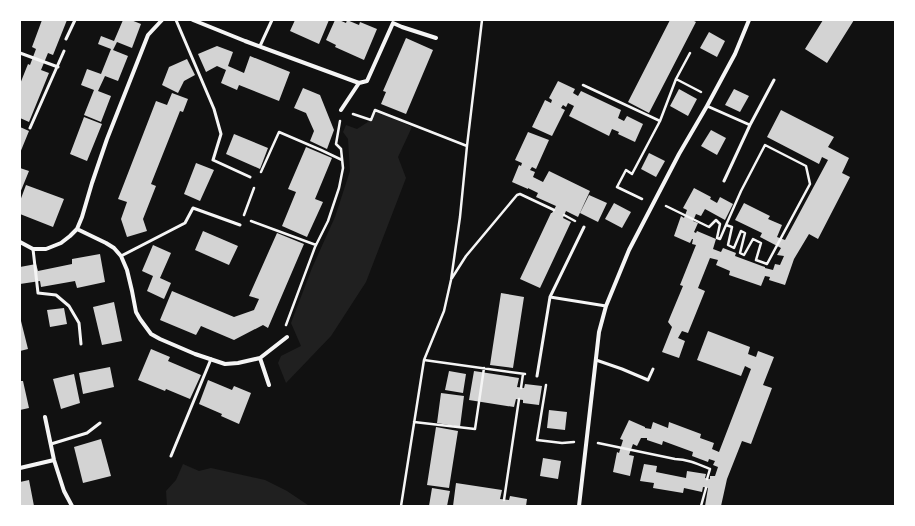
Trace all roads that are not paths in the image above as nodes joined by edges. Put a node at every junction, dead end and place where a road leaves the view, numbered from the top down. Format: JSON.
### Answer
{"nodes":[{"id":1,"x":75,"y":20,"type":"edge"},
{"id":2,"x":162,"y":20,"type":"edge"},
{"id":3,"x":176,"y":20,"type":"edge"},
{"id":4,"x":193,"y":20,"type":"edge"},
{"id":5,"x":272,"y":20,"type":"edge"},
{"id":6,"x":749,"y":20,"type":"edge"},
{"id":7,"x":436,"y":38,"type":"dead end"},
{"id":8,"x":66,"y":39,"type":"dead end"},
{"id":9,"x":260,"y":46,"type":"junction"},
{"id":10,"x":64,"y":51,"type":"dead end"},
{"id":11,"x":20,"y":53,"type":"edge"},
{"id":12,"x":58,"y":67,"type":"junction"},
{"id":13,"x":774,"y":80,"type":"dead end"},
{"id":14,"x":358,"y":83,"type":"junction"},
{"id":15,"x":707,"y":106,"type":"junction"},
{"id":16,"x":341,"y":110,"type":"road end"},
{"id":17,"x":750,"y":125,"type":"junction"},
{"id":18,"x":30,"y":128,"type":"dead end"},
{"id":19,"x":250,"y":177,"type":"road end"},
{"id":20,"x":724,"y":181,"type":"dead end"},
{"id":21,"x":240,"y":225,"type":"dead end"},
{"id":22,"x":584,"y":227,"type":"dead end"},
{"id":23,"x":77,"y":229,"type":"junction"},
{"id":24,"x":20,"y":242,"type":"edge"},
{"id":25,"x":33,"y":249,"type":"junction"},
{"id":26,"x":121,"y":256,"type":"junction"},
{"id":27,"x":550,"y":297,"type":"junction"},
{"id":28,"x":606,"y":306,"type":"junction"},
{"id":29,"x":287,"y":337,"type":"dead end"},
{"id":30,"x":81,"y":344,"type":"dead end"},
{"id":31,"x":260,"y":358,"type":"junction"},
{"id":32,"x":211,"y":359,"type":"junction"},
{"id":33,"x":596,"y":360,"type":"junction"},
{"id":34,"x":653,"y":369,"type":"dead end"},
{"id":35,"x":537,"y":376,"type":"road end"},
{"id":36,"x":269,"y":385,"type":"dead end"},
{"id":37,"x":45,"y":417,"type":"dead end"},
{"id":38,"x":100,"y":423,"type":"dead end"},
{"id":39,"x":51,"y":444,"type":"junction"},
{"id":40,"x":171,"y":456,"type":"dead end"},
{"id":41,"x":54,"y":460,"type":"junction"},
{"id":42,"x":20,"y":468,"type":"edge"},
{"id":43,"x":72,"y":506,"type":"edge"},
{"id":44,"x":579,"y":506,"type":"edge"}],
"edges":[{"from":1,"to":8,"type":"lane"},
{"from":2,"to":23,"type":"street"},
{"from":3,"to":19,"type":"lane"},
{"from":4,"to":9,"type":"street"},
{"from":5,"to":9,"type":"lane"},
{"from":6,"to":15,"type":"street"},
{"from":7,"to":14,"type":"street"},
{"from":9,"to":14,"type":"street"},
{"from":10,"to":12,"type":"lane"},
{"from":11,"to":12,"type":"lane"},
{"from":12,"to":18,"type":"lane"},
{"from":13,"to":17,"type":"lane"},
{"from":14,"to":16,"type":"street"},
{"from":15,"to":17,"type":"lane"},
{"from":15,"to":28,"type":"street"},
{"from":17,"to":20,"type":"lane"},
{"from":21,"to":26,"type":"lane"},
{"from":22,"to":27,"type":"lane"},
{"from":23,"to":25,"type":"street"},
{"from":23,"to":26,"type":"street"},
{"from":24,"to":25,"type":"street"},
{"from":25,"to":30,"type":"lane"},
{"from":26,"to":32,"type":"street"},
{"from":27,"to":28,"type":"lane"},
{"from":27,"to":35,"type":"lane"},
{"from":28,"to":33,"type":"street"},
{"from":29,"to":31,"type":"street"},
{"from":31,"to":32,"type":"street"},
{"from":31,"to":36,"type":"street"},
{"from":32,"to":40,"type":"lane"},
{"from":33,"to":34,"type":"lane"},
{"from":33,"to":44,"type":"street"},
{"from":37,"to":39,"type":"street"},
{"from":38,"to":39,"type":"lane"},
{"from":39,"to":41,"type":"street"},
{"from":41,"to":42,"type":"street"},
{"from":41,"to":43,"type":"street"}]}
